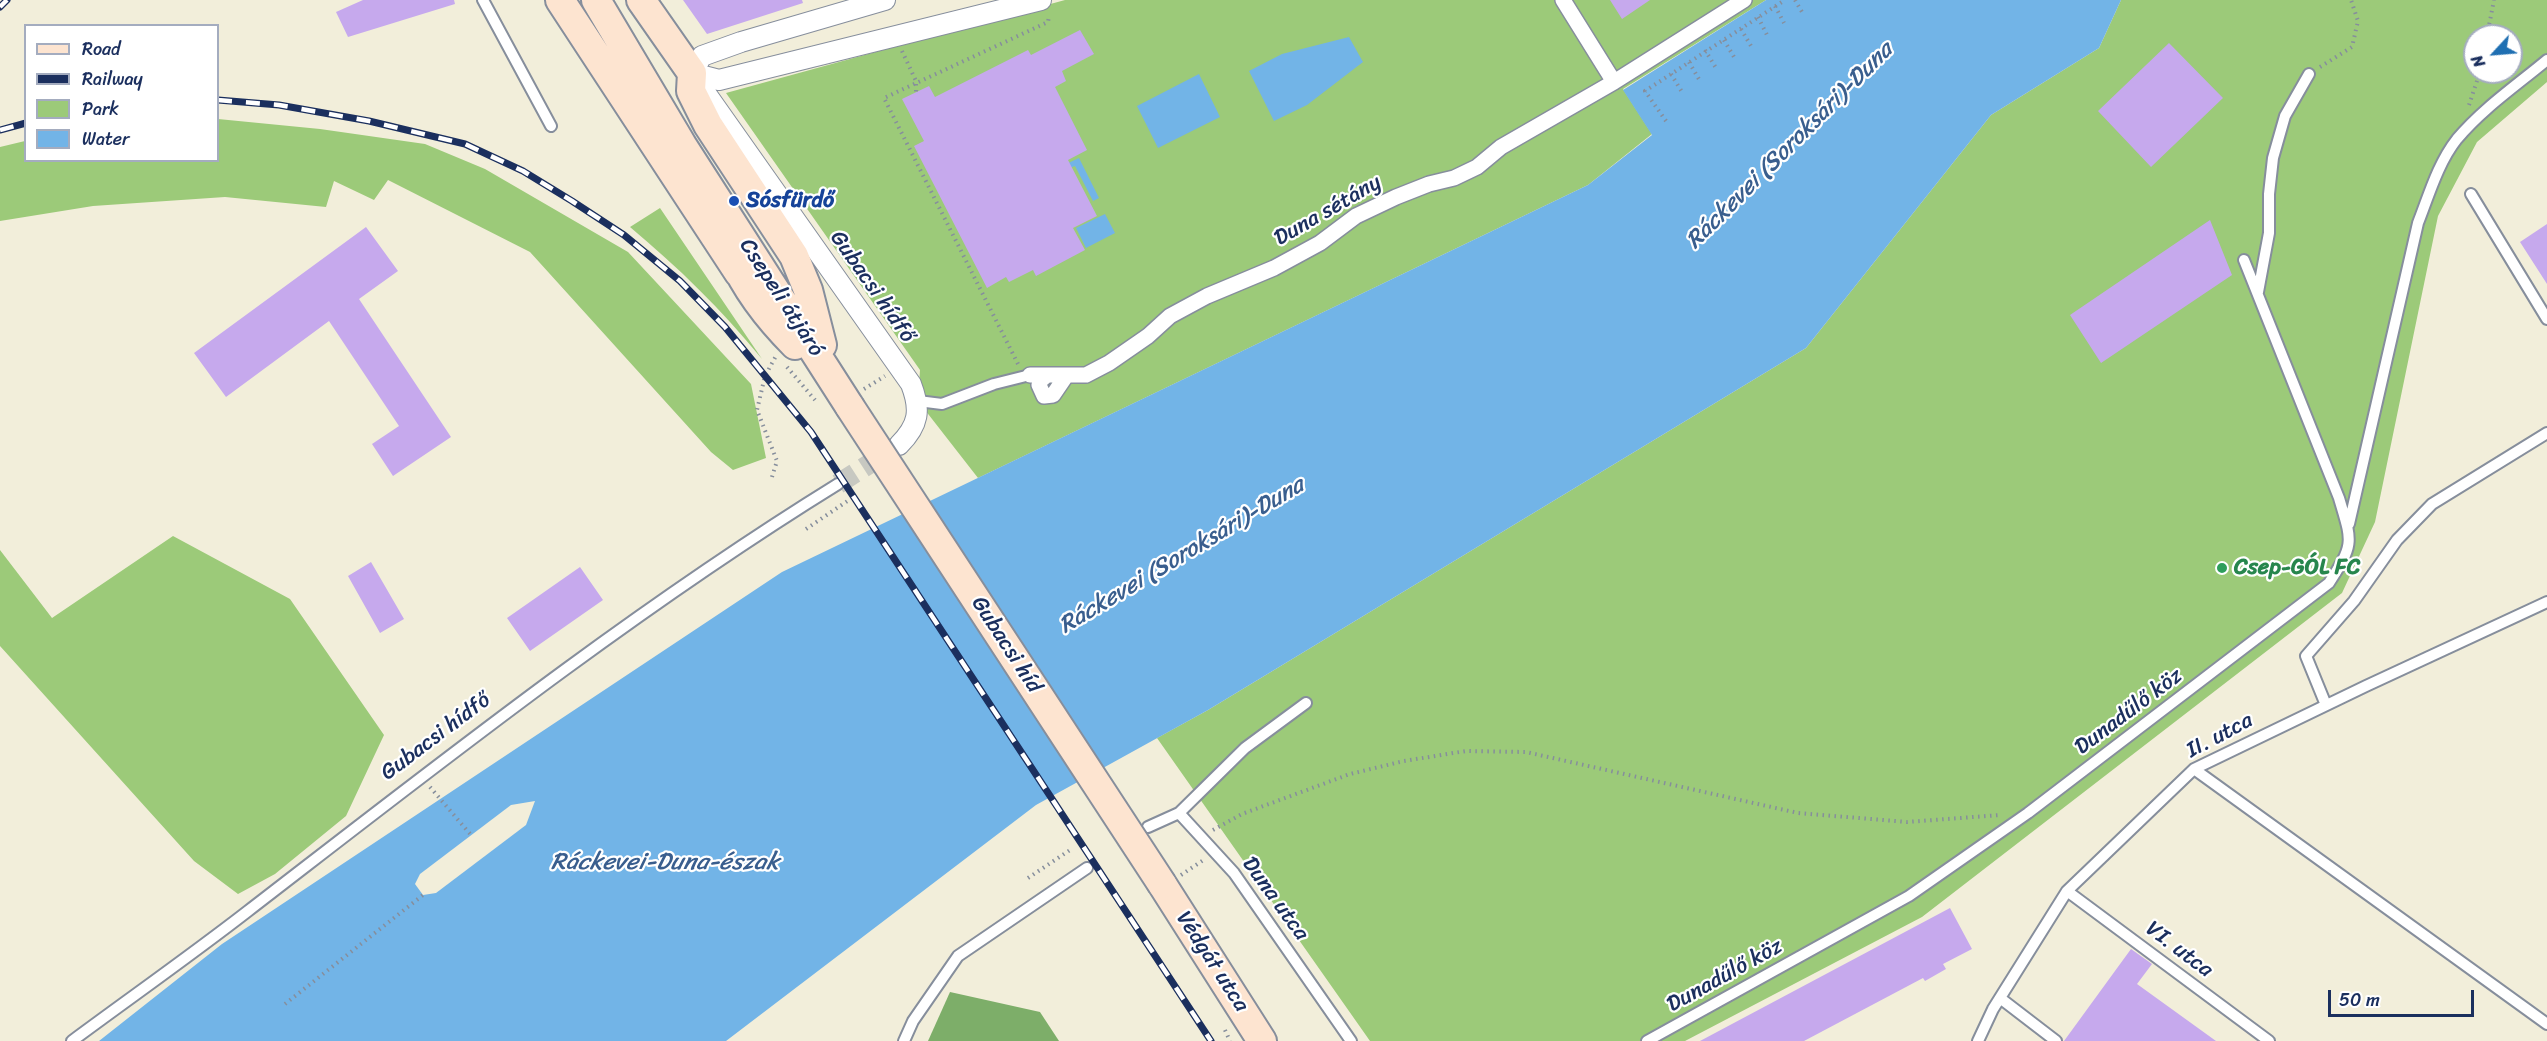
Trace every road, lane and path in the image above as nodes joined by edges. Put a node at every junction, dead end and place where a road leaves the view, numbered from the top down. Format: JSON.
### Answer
{"nodes":[{"id":1,"x":483,"y":0,"type":"edge"},
{"id":2,"x":560,"y":0,"type":"edge"},
{"id":3,"x":596,"y":0,"type":"edge"},
{"id":4,"x":640,"y":0,"type":"edge"},
{"id":5,"x":885,"y":0,"type":"edge"},
{"id":6,"x":1563,"y":0,"type":"edge"},
{"id":7,"x":1744,"y":0,"type":"edge"},
{"id":8,"x":1785,"y":0,"type":"edge"},
{"id":9,"x":1795,"y":0,"type":"edge"},
{"id":10,"x":2352,"y":0,"type":"edge"},
{"id":11,"x":2494,"y":0,"type":"edge"},
{"id":12,"x":1045,"y":5,"type":"edge"},
{"id":13,"x":1775,"y":6,"type":"junction"},
{"id":14,"x":1802,"y":12,"type":"dead end"},
{"id":15,"x":1758,"y":17,"type":"junction"},
{"id":16,"x":1784,"y":23,"type":"dead end"},
{"id":17,"x":2489,"y":24,"type":"edge"},
{"id":18,"x":1740,"y":29,"type":"junction"},
{"id":19,"x":1694,"y":31,"type":"junction"},
{"id":20,"x":1767,"y":34,"type":"dead end"},
{"id":21,"x":893,"y":36,"type":"junction"},
{"id":22,"x":1724,"y":39,"type":"junction"},
{"id":23,"x":741,"y":42,"type":"junction"},
{"id":24,"x":1751,"y":45,"type":"dead end"},
{"id":25,"x":1734,"y":57,"type":"dead end"},
{"id":26,"x":2547,"y":60,"type":"edge"},
{"id":27,"x":1689,"y":62,"type":"junction"},
{"id":28,"x":1716,"y":68,"type":"dead end"},
{"id":29,"x":750,"y":71,"type":"junction"},
{"id":30,"x":692,"y":73,"type":"junction"},
{"id":31,"x":1671,"y":74,"type":"junction"},
{"id":32,"x":2309,"y":74,"type":"joint"},
{"id":33,"x":916,"y":81,"type":"junction"},
{"id":34,"x":1700,"y":81,"type":"dead end"},
{"id":35,"x":1614,"y":82,"type":"junction"},
{"id":36,"x":916,"y":92,"type":"dead end"},
{"id":37,"x":1682,"y":92,"type":"dead end"},
{"id":38,"x":1666,"y":122,"type":"dead end"},
{"id":39,"x":551,"y":126,"type":"dead end"},
{"id":40,"x":682,"y":145,"type":"junction"},
{"id":41,"x":2471,"y":194,"type":"dead end"},
{"id":42,"x":2244,"y":260,"type":"dead end"},
{"id":43,"x":739,"y":273,"type":"junction"},
{"id":44,"x":2258,"y":292,"type":"junction"},
{"id":45,"x":2547,"y":319,"type":"edge"},
{"id":46,"x":777,"y":354,"type":"dead end"},
{"id":47,"x":1027,"y":375,"type":"junction"},
{"id":48,"x":892,"y":385,"type":"dead end"},
{"id":49,"x":852,"y":396,"type":"junction"},
{"id":50,"x":918,"y":402,"type":"junction"},
{"id":51,"x":2547,"y":433,"type":"edge"},
{"id":52,"x":899,"y":445,"type":"tunnel mouth"},
{"id":53,"x":772,"y":477,"type":"dead end"},
{"id":54,"x":838,"y":484,"type":"tunnel mouth"},
{"id":55,"x":849,"y":500,"type":"dead end"},
{"id":56,"x":2348,"y":527,"type":"junction"},
{"id":57,"x":806,"y":530,"type":"dead end"},
{"id":58,"x":2547,"y":602,"type":"edge"},
{"id":59,"x":1306,"y":703,"type":"dead end"},
{"id":60,"x":2326,"y":705,"type":"junction"},
{"id":61,"x":2194,"y":769,"type":"junction"},
{"id":62,"x":422,"y":777,"type":"junction"},
{"id":63,"x":1179,"y":813,"type":"junction"},
{"id":64,"x":2028,"y":813,"type":"junction"},
{"id":65,"x":1148,"y":827,"type":"dead end"},
{"id":66,"x":471,"y":835,"type":"dead end"},
{"id":67,"x":1203,"y":837,"type":"junction"},
{"id":68,"x":1070,"y":850,"type":"dead end"},
{"id":69,"x":1210,"y":856,"type":"dead end"},
{"id":70,"x":1087,"y":868,"type":"dead end"},
{"id":71,"x":1028,"y":878,"type":"dead end"},
{"id":72,"x":1171,"y":880,"type":"junction"},
{"id":73,"x":2067,"y":891,"type":"junction"},
{"id":74,"x":423,"y":895,"type":"dead end"},
{"id":75,"x":2000,"y":998,"type":"junction"},
{"id":76,"x":285,"y":1004,"type":"dead end"},
{"id":77,"x":2547,"y":1024,"type":"edge"},
{"id":78,"x":72,"y":1041,"type":"edge"},
{"id":79,"x":904,"y":1041,"type":"edge"},
{"id":80,"x":1262,"y":1041,"type":"edge"},
{"id":81,"x":1351,"y":1041,"type":"edge"},
{"id":82,"x":1647,"y":1041,"type":"edge"},
{"id":83,"x":1978,"y":1041,"type":"edge"},
{"id":84,"x":2056,"y":1041,"type":"edge"},
{"id":85,"x":2269,"y":1041,"type":"edge"}],
"edges":[{"from":1,"to":39,"type":"lane"},
{"from":2,"to":43,"type":"main road"},
{"from":3,"to":40,"type":"main road","name":"Csepeli átjáró"},
{"from":4,"to":30,"type":"main road"},
{"from":5,"to":23,"type":"street"},
{"from":6,"to":35,"type":"street"},
{"from":7,"to":19,"type":"street","name":"Duna sétány"},
{"from":8,"to":13,"type":"path"},
{"from":9,"to":14,"type":"path"},
{"from":10,"to":32,"type":"path"},
{"from":11,"to":17,"type":"path"},
{"from":12,"to":21,"type":"street"},
{"from":12,"to":33,"type":"path"},
{"from":13,"to":15,"type":"path"},
{"from":13,"to":16,"type":"path"},
{"from":15,"to":18,"type":"path"},
{"from":15,"to":20,"type":"path"},
{"from":18,"to":22,"type":"path"},
{"from":18,"to":24,"type":"path"},
{"from":19,"to":28,"type":"path"},
{"from":19,"to":35,"type":"street","name":"Duna sétány"},
{"from":21,"to":29,"type":"street"},
{"from":21,"to":33,"type":"path"},
{"from":22,"to":25,"type":"path"},
{"from":22,"to":27,"type":"path"},
{"from":23,"to":29,"type":"street"},
{"from":23,"to":30,"type":"street"},
{"from":26,"to":56,"type":"lane"},
{"from":27,"to":31,"type":"path"},
{"from":27,"to":34,"type":"path"},
{"from":29,"to":30,"type":"street"},
{"from":30,"to":49,"type":"main road"},
{"from":30,"to":50,"type":"street","name":"Gubacsi hídfő"},
{"from":31,"to":37,"type":"path"},
{"from":31,"to":38,"type":"path"},
{"from":32,"to":44,"type":"lane"},
{"from":33,"to":36,"type":"path"},
{"from":33,"to":47,"type":"path"},
{"from":35,"to":47,"type":"street","name":"Duna sétány"},
{"from":40,"to":43,"type":"main road","name":"Csepeli átjáró"},
{"from":40,"to":49,"type":"main road","name":"Csepeli átjáró"},
{"from":41,"to":45,"type":"lane"},
{"from":42,"to":44,"type":"lane","name":"Dunadűlő köz"},
{"from":43,"to":49,"type":"main road","name":"Csepeli átjáró"},
{"from":44,"to":56,"type":"lane","name":"Dunadűlő köz"},
{"from":46,"to":53,"type":"path"},
{"from":47,"to":50,"type":"lane"},
{"from":48,"to":49,"type":"path"},
{"from":49,"to":72,"type":"main road","name":"Gubacsi híd","bridge":true},
{"from":50,"to":52,"type":"street"},
{"from":51,"to":60,"type":"lane"},
{"from":54,"to":62,"type":"lane","name":"Gubacsi hídfő"},
{"from":55,"to":57,"type":"path"},
{"from":56,"to":64,"type":"lane","name":"Dunadűlő köz"},
{"from":58,"to":60,"type":"lane","name":"II. utca"},
{"from":59,"to":63,"type":"lane"},
{"from":60,"to":61,"type":"lane","name":"II. utca"},
{"from":61,"to":73,"type":"lane","name":"II. utca"},
{"from":61,"to":77,"type":"lane"},
{"from":62,"to":66,"type":"path"},
{"from":62,"to":78,"type":"lane","name":"Gubacsi hídfő"},
{"from":63,"to":65,"type":"lane"},
{"from":63,"to":67,"type":"lane","name":"Duna utca"},
{"from":64,"to":67,"type":"path"},
{"from":64,"to":82,"type":"lane","name":"Dunadűlő köz"},
{"from":67,"to":81,"type":"lane","name":"Duna utca"},
{"from":68,"to":71,"type":"path"},
{"from":69,"to":72,"type":"path"},
{"from":70,"to":79,"type":"lane"},
{"from":72,"to":80,"type":"main road","name":"Védgát utca"},
{"from":73,"to":75,"type":"lane","name":"II. utca"},
{"from":73,"to":85,"type":"lane","name":"VI. utca"},
{"from":74,"to":76,"type":"path"},
{"from":75,"to":83,"type":"lane","name":"II. utca"},
{"from":75,"to":84,"type":"lane"}]}
